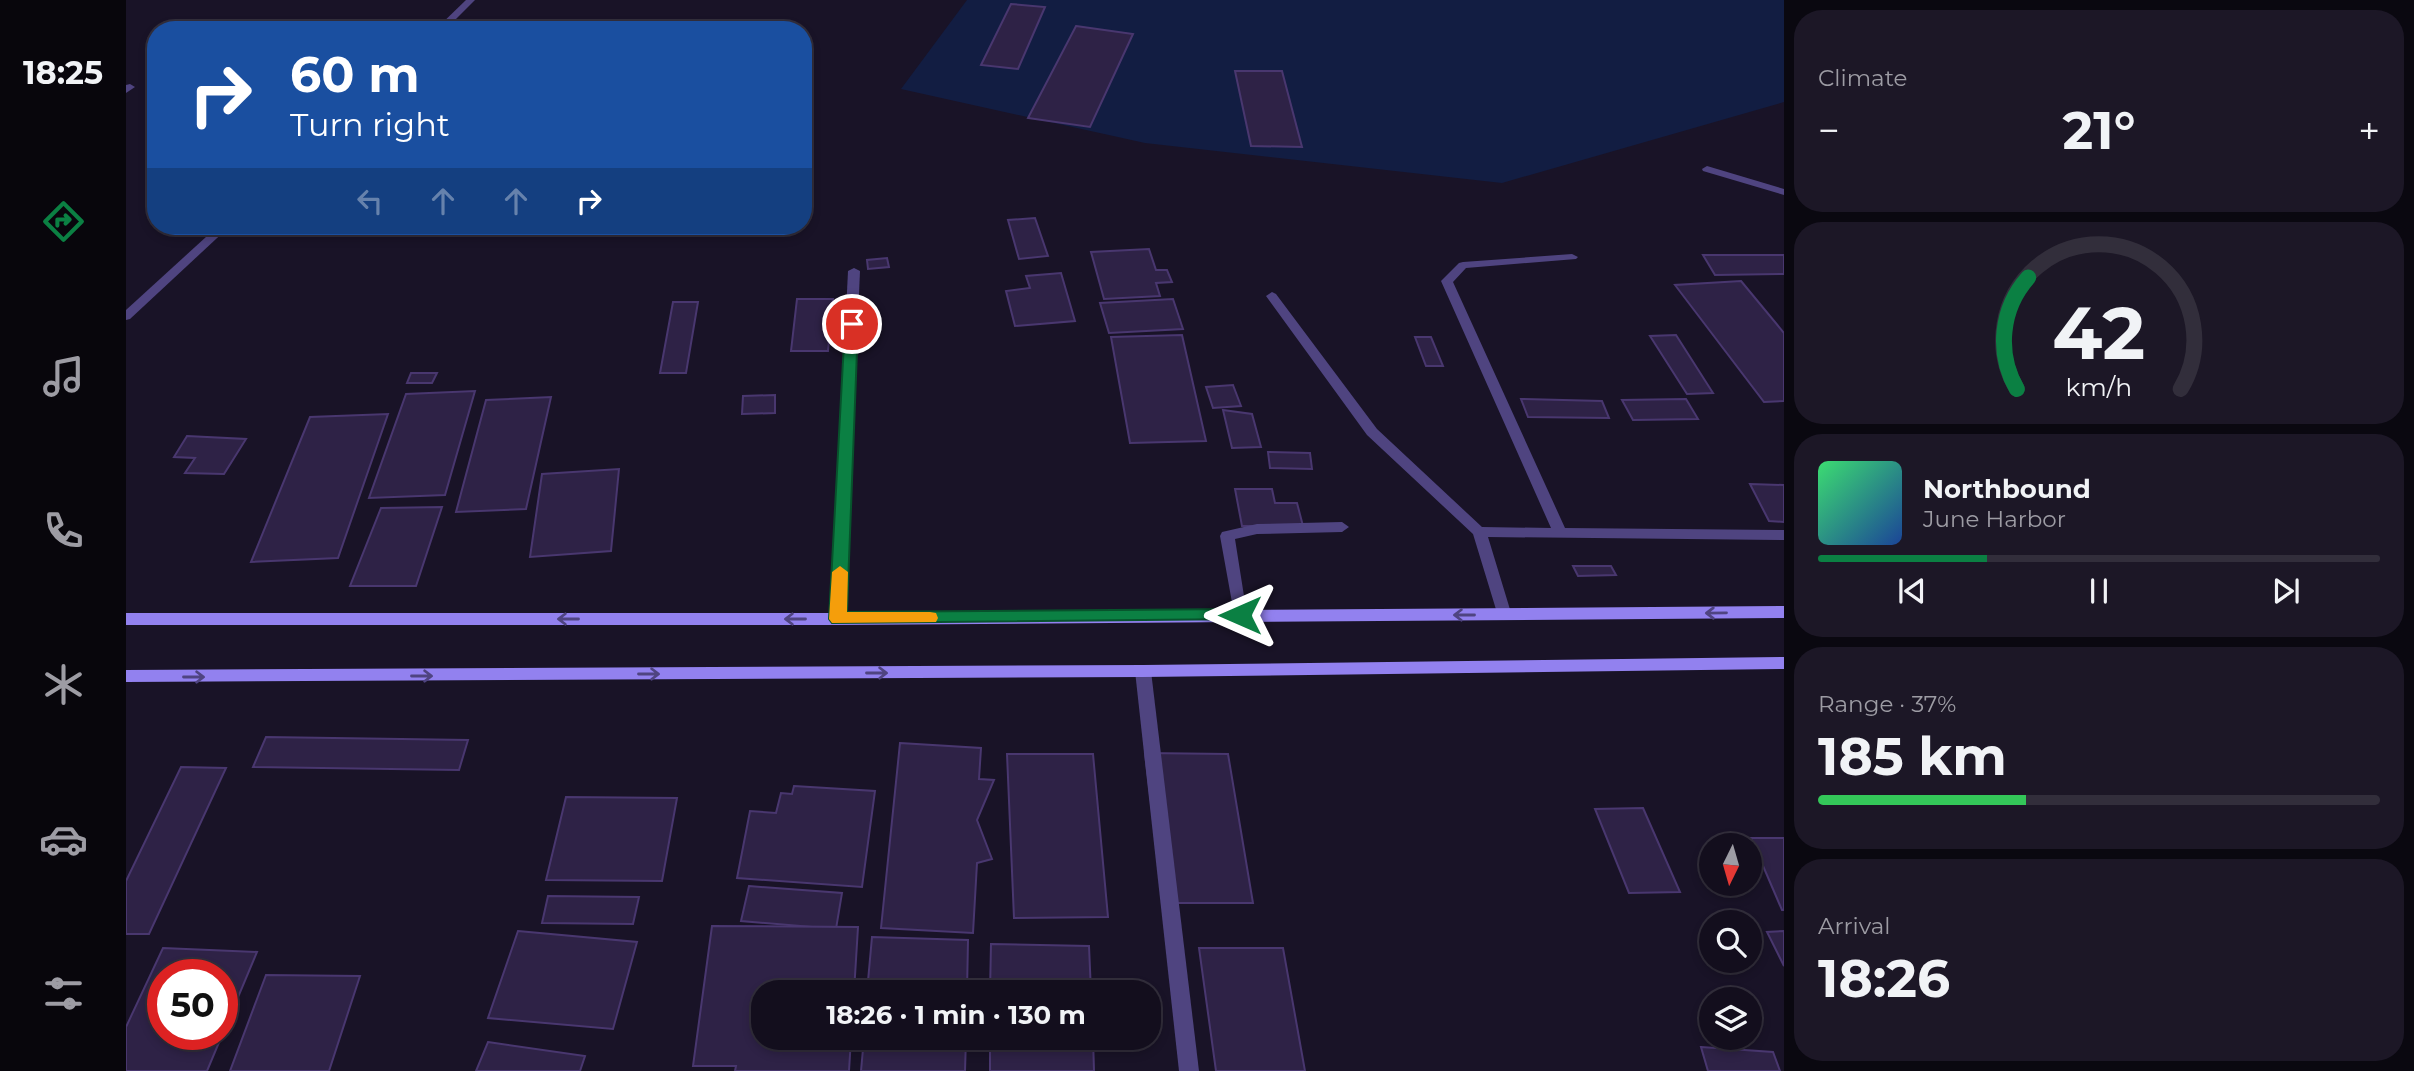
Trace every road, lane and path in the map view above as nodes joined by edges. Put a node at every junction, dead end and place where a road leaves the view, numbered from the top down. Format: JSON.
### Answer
{"nodes":[{"id":1,"x":471,"y":0,"type":"edge"},
{"id":2,"x":449,"y":21,"type":"edge"},
{"id":3,"x":1707,"y":169,"type":"dead end"},
{"id":4,"x":1784,"y":192,"type":"edge"},
{"id":5,"x":214,"y":235,"type":"edge"},
{"id":6,"x":1572,"y":257,"type":"dead end"},
{"id":7,"x":854,"y":271,"type":"dead end"},
{"id":8,"x":1272,"y":296,"type":"dead end"},
{"id":9,"x":126,"y":316,"type":"edge"},
{"id":10,"x":1342,"y":527,"type":"dead end"},
{"id":11,"x":1479,"y":532,"type":"junction"},
{"id":12,"x":1560,"y":532,"type":"junction"},
{"id":13,"x":1784,"y":535,"type":"edge"},
{"id":14,"x":1784,"y":612,"type":"edge"},
{"id":15,"x":1240,"y":615,"type":"junction"},
{"id":16,"x":1505,"y":616,"type":"junction"},
{"id":17,"x":126,"y":619,"type":"edge"},
{"id":18,"x":838,"y":619,"type":"junction"},
{"id":19,"x":1784,"y":663,"type":"edge"},
{"id":20,"x":1143,"y":671,"type":"junction"},
{"id":21,"x":126,"y":676,"type":"edge"},
{"id":22,"x":1189,"y":1071,"type":"edge"}],
"edges":[{"from":1,"to":2,"type":"street"},
{"from":3,"to":4,"type":"street"},
{"from":5,"to":9,"type":"street"},
{"from":6,"to":12,"type":"street"},
{"from":7,"to":18,"type":"street"},
{"from":8,"to":11,"type":"street"},
{"from":10,"to":15,"type":"street"},
{"from":11,"to":12,"type":"street"},
{"from":11,"to":16,"type":"street"},
{"from":12,"to":13,"type":"street"},
{"from":14,"to":16,"type":"main road","one_way":true},
{"from":16,"to":15,"type":"main road","one_way":true},
{"from":15,"to":18,"type":"main road"},
{"from":18,"to":17,"type":"main road","one_way":true},
{"from":19,"to":20,"type":"main road"},
{"from":21,"to":20,"type":"main road","one_way":true},
{"from":20,"to":22,"type":"street"}]}
